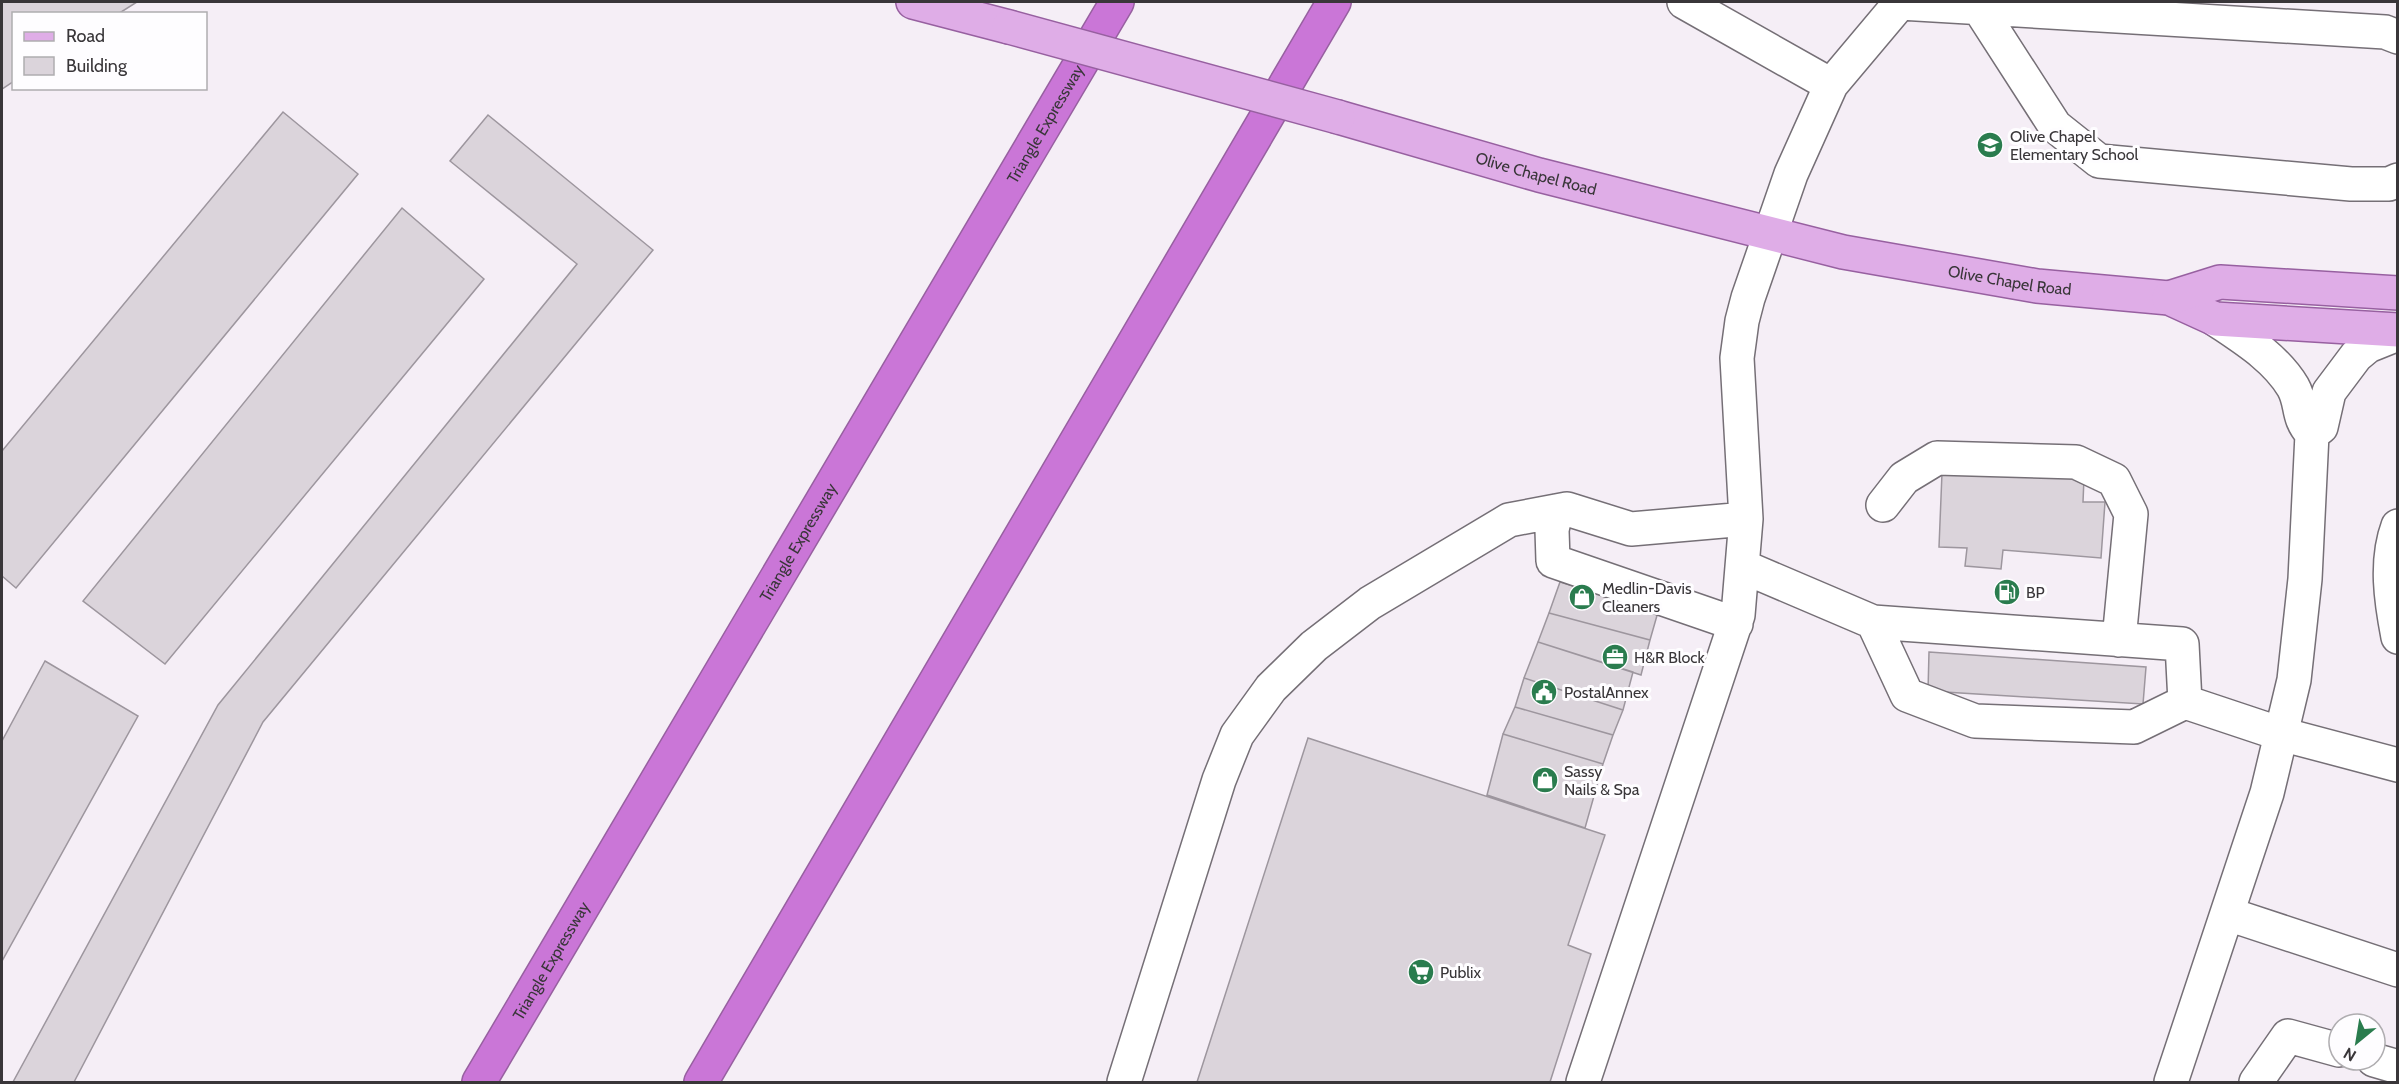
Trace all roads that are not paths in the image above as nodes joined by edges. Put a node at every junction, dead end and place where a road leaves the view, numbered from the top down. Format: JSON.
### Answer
{"nodes":[{"id":1,"x":913,"y":2,"type":"edge"},
{"id":2,"x":1117,"y":2,"type":"edge"},
{"id":3,"x":1334,"y":2,"type":"edge"},
{"id":4,"x":1684,"y":2,"type":"edge"},
{"id":5,"x":1978,"y":8,"type":"junction"},
{"id":6,"x":1878,"y":12,"type":"edge"},
{"id":7,"x":2397,"y":37,"type":"edge"},
{"id":8,"x":1831,"y":85,"type":"junction"},
{"id":9,"x":2397,"y":180,"type":"edge"},
{"id":10,"x":1770,"y":234,"type":"junction"},
{"id":11,"x":2397,"y":293,"type":"edge"},
{"id":12,"x":2169,"y":298,"type":"junction"},
{"id":13,"x":2215,"y":319,"type":"junction"},
{"id":14,"x":2397,"y":332,"type":"edge"},
{"id":15,"x":2312,"y":434,"type":"junction"},
{"id":16,"x":1883,"y":505,"type":"dead end"},
{"id":17,"x":1556,"y":511,"type":"junction"},
{"id":18,"x":1746,"y":519,"type":"junction"},
{"id":19,"x":2397,"y":526,"type":"edge"},
{"id":20,"x":1744,"y":567,"type":"junction"},
{"id":21,"x":1873,"y":622,"type":"junction"},
{"id":22,"x":1736,"y":624,"type":"junction"},
{"id":23,"x":2397,"y":637,"type":"edge"},
{"id":24,"x":2119,"y":640,"type":"junction"},
{"id":25,"x":2185,"y":702,"type":"junction"},
{"id":26,"x":2281,"y":734,"type":"junction"},
{"id":27,"x":2397,"y":765,"type":"edge"},
{"id":28,"x":2228,"y":914,"type":"junction"},
{"id":29,"x":2397,"y":970,"type":"edge"},
{"id":30,"x":2327,"y":1047,"type":"edge"},
{"id":31,"x":479,"y":1083,"type":"edge"},
{"id":32,"x":700,"y":1083,"type":"edge"},
{"id":33,"x":1124,"y":1083,"type":"edge"},
{"id":34,"x":1583,"y":1083,"type":"edge"},
{"id":35,"x":2171,"y":1083,"type":"edge"},
{"id":36,"x":2256,"y":1083,"type":"edge"}],
"edges":[{"from":1,"to":10,"type":"main road","name":"Olive Chapel Road","bridge":true},
{"from":2,"to":31,"type":"highway","name":"Triangle Expressway"},
{"from":3,"to":32,"type":"highway"},
{"from":4,"to":8,"type":"lane"},
{"from":5,"to":6,"type":"lane"},
{"from":5,"to":7,"type":"lane"},
{"from":5,"to":9,"type":"lane"},
{"from":6,"to":8,"type":"lane"},
{"from":8,"to":10,"type":"lane"},
{"from":10,"to":12,"type":"main road","name":"Olive Chapel Road"},
{"from":10,"to":18,"type":"lane"},
{"from":11,"to":12,"type":"main road","name":"Olive Chapel Road"},
{"from":12,"to":13,"type":"main road","name":"Olive Chapel Road"},
{"from":13,"to":14,"type":"main road","name":"Olive Chapel Road"},
{"from":13,"to":15,"type":"lane"},
{"from":14,"to":15,"type":"lane"},
{"from":15,"to":26,"type":"lane"},
{"from":16,"to":24,"type":"lane"},
{"from":17,"to":18,"type":"lane"},
{"from":17,"to":22,"type":"lane"},
{"from":17,"to":33,"type":"lane"},
{"from":18,"to":20,"type":"lane"},
{"from":19,"to":23,"type":"lane"},
{"from":20,"to":21,"type":"lane"},
{"from":20,"to":22,"type":"lane"},
{"from":21,"to":24,"type":"lane"},
{"from":21,"to":25,"type":"lane"},
{"from":22,"to":34,"type":"lane"},
{"from":24,"to":25,"type":"lane"},
{"from":25,"to":26,"type":"lane"},
{"from":26,"to":27,"type":"lane"},
{"from":26,"to":28,"type":"lane"},
{"from":28,"to":29,"type":"lane"},
{"from":28,"to":35,"type":"lane"},
{"from":30,"to":36,"type":"lane"}]}
